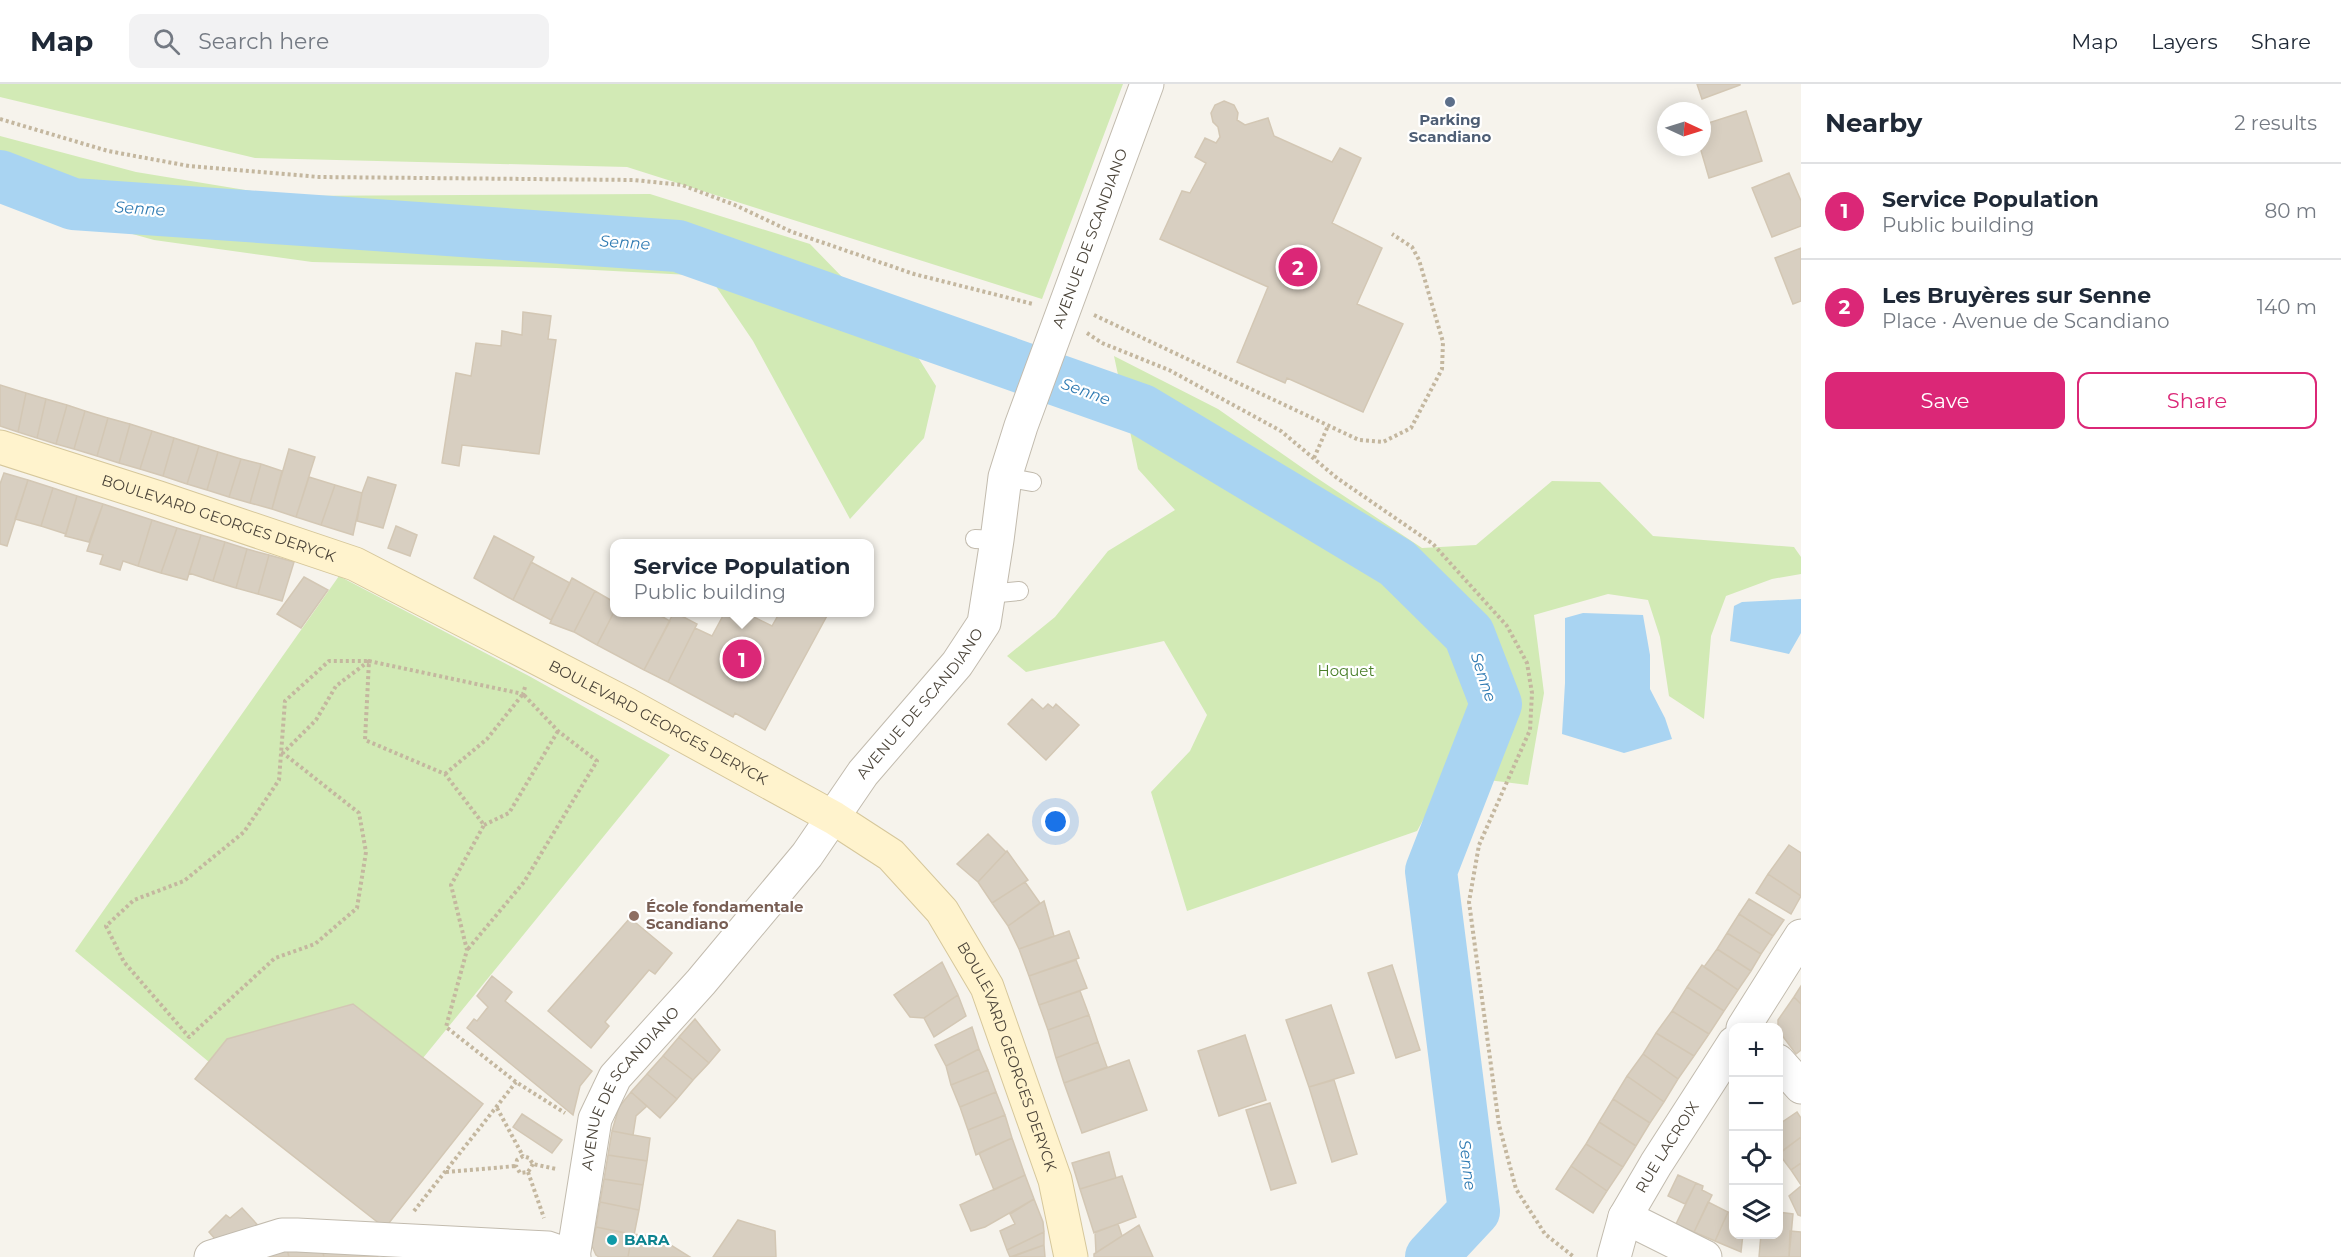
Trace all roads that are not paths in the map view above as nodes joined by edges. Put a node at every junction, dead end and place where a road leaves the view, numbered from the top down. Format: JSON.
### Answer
{"nodes":[{"id":1,"x":1147,"y":84,"type":"edge"},
{"id":2,"x":0,"y":447,"type":"edge"},
{"id":3,"x":834,"y":818,"type":"junction"},
{"id":4,"x":1801,"y":936,"type":"edge"},
{"id":5,"x":1747,"y":1023,"type":"edge"},
{"id":6,"x":1729,"y":1052,"type":"edge"},
{"id":7,"x":1783,"y":1066,"type":"edge"},
{"id":8,"x":1801,"y":1088,"type":"edge"},
{"id":9,"x":1625,"y":1217,"type":"junction"},
{"id":10,"x":567,"y":1255,"type":"edge"},
{"id":11,"x":211,"y":1257,"type":"edge"},
{"id":12,"x":1071,"y":1257,"type":"edge"},
{"id":13,"x":1614,"y":1257,"type":"edge"},
{"id":14,"x":1705,"y":1257,"type":"edge"}],
"edges":[{"from":1,"to":3,"type":"street","name":"AVENUE DE SCANDIANO"},
{"from":2,"to":3,"type":"street","name":"BOULEVARD GEORGES DERYCK"},
{"from":3,"to":10,"type":"street","name":"AVENUE DE SCANDIANO"},
{"from":3,"to":12,"type":"street","name":"BOULEVARD GEORGES DERYCK"},
{"from":4,"to":5,"type":"street","name":"RUE LACROIX"},
{"from":6,"to":9,"type":"street","name":"RUE LACROIX"},
{"from":7,"to":8,"type":"street"},
{"from":9,"to":13,"type":"street","name":"RUE LACROIX"},
{"from":9,"to":14,"type":"street"},
{"from":10,"to":11,"type":"street"}]}
